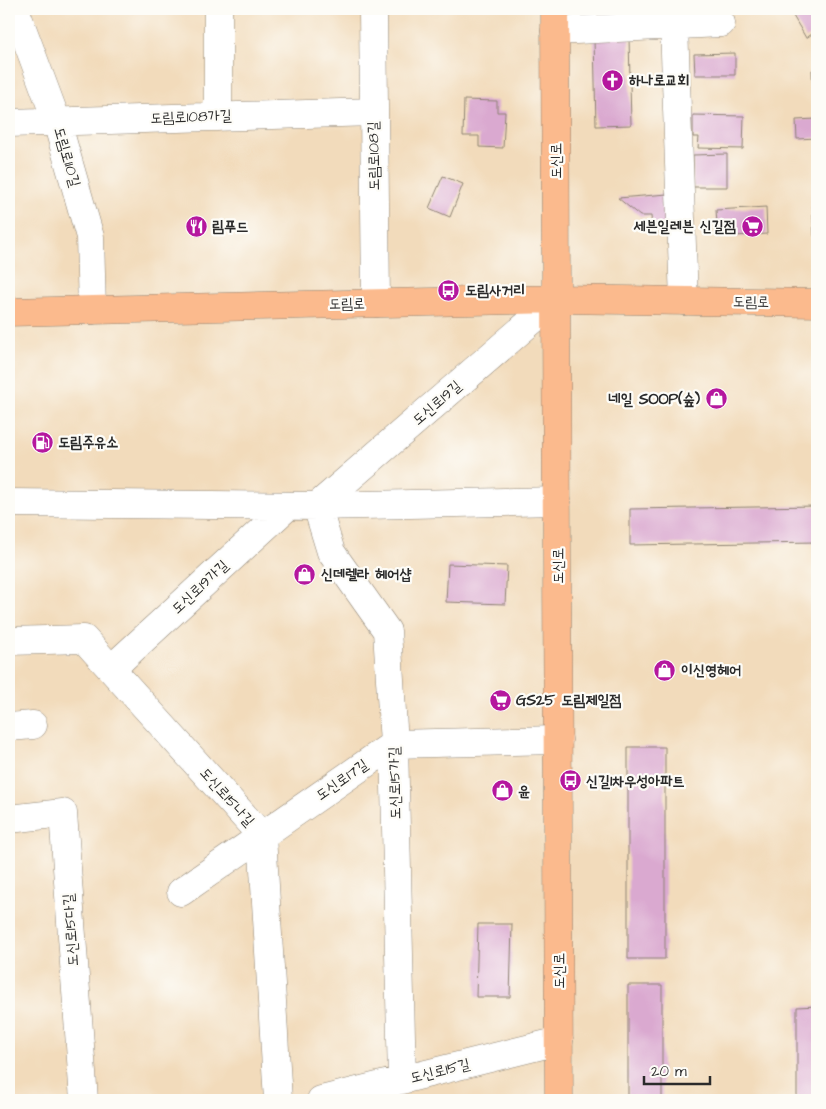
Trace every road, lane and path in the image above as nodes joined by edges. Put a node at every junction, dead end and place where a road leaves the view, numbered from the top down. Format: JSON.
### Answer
{"nodes":[{"id":1,"x":15,"y":9,"type":"edge"},
{"id":2,"x":218,"y":9,"type":"edge"},
{"id":3,"x":373,"y":9,"type":"edge"},
{"id":4,"x":555,"y":20,"type":"edge"},
{"id":5,"x":721,"y":23,"type":"dead end"},
{"id":6,"x":674,"y":26,"type":"junction"},
{"id":7,"x":374,"y":112,"type":"junction"},
{"id":8,"x":218,"y":116,"type":"junction"},
{"id":9,"x":57,"y":122,"type":"junction"},
{"id":10,"x":9,"y":123,"type":"edge"},
{"id":11,"x":557,"y":299,"type":"junction"},
{"id":12,"x":684,"y":301,"type":"junction"},
{"id":13,"x":376,"y":303,"type":"junction"},
{"id":14,"x":817,"y":303,"type":"edge"},
{"id":15,"x":92,"y":310,"type":"junction"},
{"id":16,"x":9,"y":312,"type":"edge"},
{"id":17,"x":557,"y":501,"type":"junction"},
{"id":18,"x":9,"y":503,"type":"edge"},
{"id":19,"x":288,"y":506,"type":"junction"},
{"id":20,"x":317,"y":506,"type":"junction"},
{"id":21,"x":9,"y":641,"type":"edge"},
{"id":22,"x":111,"y":669,"type":"junction"},
{"id":23,"x":558,"y":740,"type":"junction"},
{"id":24,"x":394,"y":744,"type":"junction"},
{"id":25,"x":9,"y":819,"type":"edge"},
{"id":26,"x":262,"y":836,"type":"junction"},
{"id":27,"x":180,"y":892,"type":"dead end"},
{"id":28,"x":559,"y":1041,"type":"junction"},
{"id":29,"x":402,"y":1080,"type":"junction"},
{"id":30,"x":84,"y":1100,"type":"edge"},
{"id":31,"x":278,"y":1100,"type":"edge"},
{"id":32,"x":320,"y":1100,"type":"edge"},
{"id":33,"x":560,"y":1100,"type":"edge"}],
"edges":[{"from":1,"to":9,"type":"street","name":"도림로110길"},
{"from":2,"to":8,"type":"street"},
{"from":3,"to":7,"type":"street","name":"도림로108길"},
{"from":4,"to":6,"type":"street","name":"도신로"},
{"from":4,"to":11,"type":"main road","name":"도신로"},
{"from":5,"to":6,"type":"street","name":"도신로"},
{"from":6,"to":12,"type":"street"},
{"from":7,"to":8,"type":"street","name":"도림로108가길"},
{"from":7,"to":13,"type":"street","name":"도림로108길"},
{"from":8,"to":9,"type":"street","name":"도림로108가길"},
{"from":9,"to":10,"type":"street","name":"도림로108가길"},
{"from":9,"to":15,"type":"street","name":"도림로110길"},
{"from":11,"to":12,"type":"main road","name":"도림로"},
{"from":11,"to":13,"type":"main road","name":"도림로"},
{"from":11,"to":17,"type":"main road","name":"도신로"},
{"from":11,"to":20,"type":"street","name":"도신로19길"},
{"from":12,"to":14,"type":"main road","name":"도림로"},
{"from":13,"to":15,"type":"main road","name":"도림로"},
{"from":15,"to":16,"type":"main road","name":"도림로"},
{"from":17,"to":20,"type":"street"},
{"from":17,"to":23,"type":"main road","name":"도신로"},
{"from":18,"to":19,"type":"street"},
{"from":19,"to":20,"type":"street"},
{"from":19,"to":22,"type":"street","name":"도신로19가길"},
{"from":20,"to":24,"type":"street","name":"도신로15가길"},
{"from":21,"to":22,"type":"street","name":"도신로15나길"},
{"from":22,"to":26,"type":"street","name":"도신로15나길"},
{"from":23,"to":24,"type":"street"},
{"from":23,"to":28,"type":"main road","name":"도신로"},
{"from":24,"to":26,"type":"street","name":"도신로17길"},
{"from":24,"to":29,"type":"street","name":"도신로15가길"},
{"from":25,"to":30,"type":"street","name":"도신로15다길"},
{"from":26,"to":27,"type":"street","name":"도신로17길"},
{"from":26,"to":31,"type":"street","name":"도신로15나길"},
{"from":28,"to":29,"type":"street","name":"도신로15길"},
{"from":28,"to":33,"type":"main road","name":"도신로"},
{"from":29,"to":32,"type":"street","name":"도신로15길"}]}
